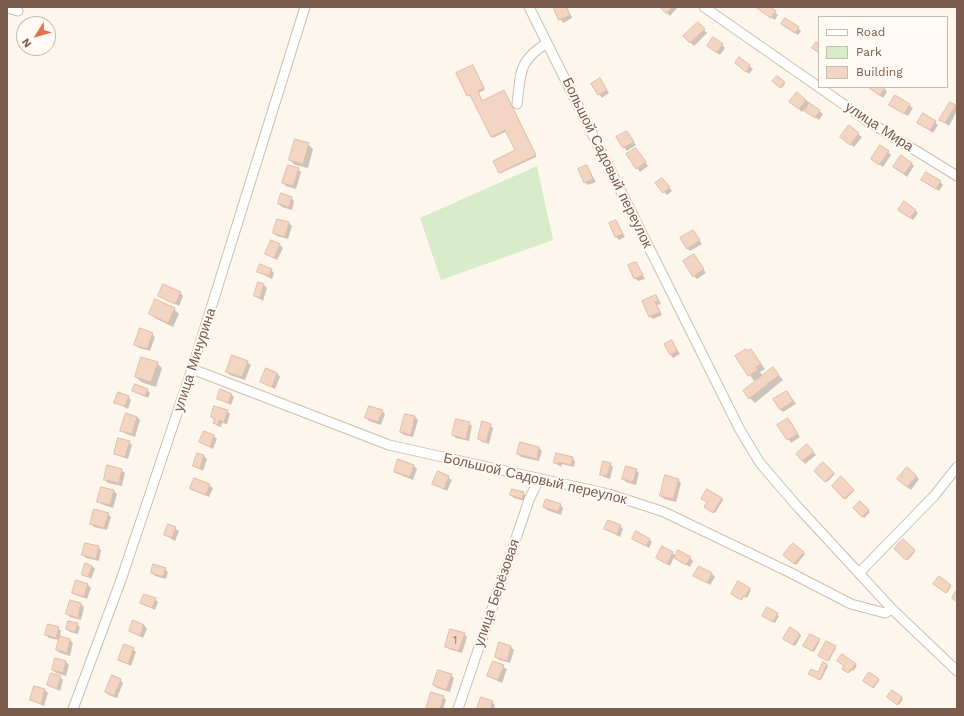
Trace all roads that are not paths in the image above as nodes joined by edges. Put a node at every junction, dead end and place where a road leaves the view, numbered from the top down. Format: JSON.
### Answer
{"nodes":[{"id":1,"x":305,"y":7,"type":"edge"},
{"id":2,"x":529,"y":7,"type":"edge"},
{"id":3,"x":704,"y":7,"type":"edge"},
{"id":4,"x":7,"y":8,"type":"edge"},
{"id":5,"x":18,"y":11,"type":"dead end"},
{"id":6,"x":547,"y":43,"type":"junction"},
{"id":7,"x":818,"y":87,"type":"edge"},
{"id":8,"x":820,"y":88,"type":"edge"},
{"id":9,"x":517,"y":104,"type":"dead end"},
{"id":10,"x":957,"y":176,"type":"edge"},
{"id":11,"x":192,"y":369,"type":"junction"},
{"id":12,"x":957,"y":467,"type":"edge"},
{"id":13,"x":539,"y":479,"type":"junction"},
{"id":14,"x":859,"y":573,"type":"junction"},
{"id":15,"x":892,"y":608,"type":"junction"},
{"id":16,"x":957,"y":671,"type":"edge"},
{"id":17,"x":73,"y":709,"type":"edge"},
{"id":18,"x":458,"y":709,"type":"edge"}],
"edges":[{"from":1,"to":11,"type":"street","name":"улица Мичурина"},
{"from":2,"to":6,"type":"street","name":"Большой Садовый переулок"},
{"from":3,"to":7,"type":"street","name":"улица Мира"},
{"from":4,"to":5,"type":"street"},
{"from":6,"to":9,"type":"street"},
{"from":6,"to":14,"type":"street","name":"Большой Садовый переулок"},
{"from":8,"to":10,"type":"street","name":"улица Мира"},
{"from":11,"to":13,"type":"street","name":"Большой Садовый переулок"},
{"from":11,"to":17,"type":"street","name":"улица Мичурина"},
{"from":12,"to":14,"type":"street"},
{"from":13,"to":15,"type":"street","name":"Большой Садовый переулок"},
{"from":13,"to":18,"type":"street","name":"улица Берёзовая"},
{"from":14,"to":15,"type":"street","name":"Большой Садовый переулок"},
{"from":15,"to":16,"type":"street","name":"Большой Садовый переулок"}]}
